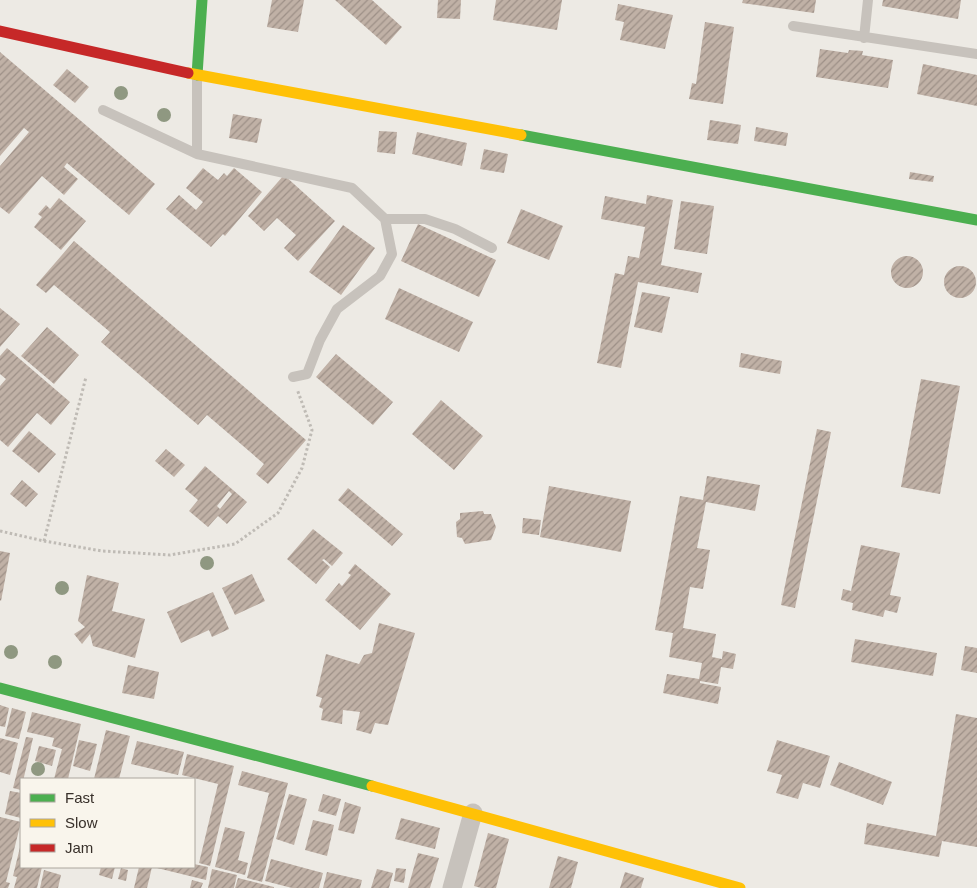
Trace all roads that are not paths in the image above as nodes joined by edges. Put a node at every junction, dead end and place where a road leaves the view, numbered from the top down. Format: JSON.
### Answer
{"nodes":[{"id":1,"x":202,"y":0,"type":"edge"},
{"id":2,"x":868,"y":0,"type":"edge"},
{"id":3,"x":793,"y":26,"type":"dead end"},
{"id":4,"x":0,"y":31,"type":"edge"},
{"id":5,"x":864,"y":38,"type":"junction"},
{"id":6,"x":977,"y":54,"type":"edge"},
{"id":7,"x":197,"y":75,"type":"junction"},
{"id":8,"x":102,"y":110,"type":"dead end"},
{"id":9,"x":197,"y":154,"type":"junction"},
{"id":10,"x":385,"y":219,"type":"junction"},
{"id":11,"x":977,"y":220,"type":"edge"},
{"id":12,"x":492,"y":248,"type":"dead end"},
{"id":13,"x":293,"y":377,"type":"road end"},
{"id":14,"x":0,"y":688,"type":"edge"},
{"id":15,"x":473,"y":813,"type":"junction"},
{"id":16,"x":452,"y":888,"type":"edge"},
{"id":17,"x":740,"y":888,"type":"edge"}],
"edges":[{"from":1,"to":7,"type":"street"},
{"from":2,"to":5,"type":"lane"},
{"from":3,"to":5,"type":"lane"},
{"from":4,"to":7,"type":"street"},
{"from":5,"to":6,"type":"lane"},
{"from":7,"to":9,"type":"lane"},
{"from":7,"to":11,"type":"street"},
{"from":8,"to":9,"type":"lane"},
{"from":9,"to":10,"type":"lane"},
{"from":10,"to":12,"type":"lane"},
{"from":10,"to":13,"type":"lane"},
{"from":14,"to":15,"type":"street"},
{"from":15,"to":16,"type":"street"},
{"from":15,"to":17,"type":"street"}]}
